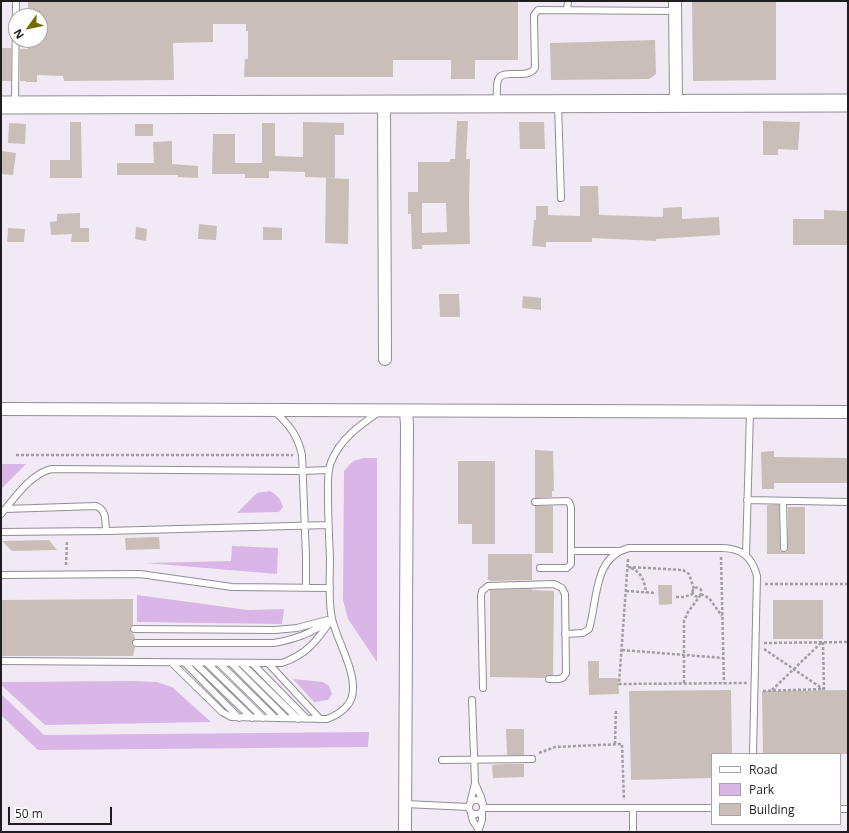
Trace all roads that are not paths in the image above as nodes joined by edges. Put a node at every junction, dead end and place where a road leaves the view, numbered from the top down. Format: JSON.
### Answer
{"nodes":[{"id":1,"x":16,"y":1,"type":"edge"},
{"id":2,"x":568,"y":1,"type":"edge"},
{"id":3,"x":675,"y":6,"type":"edge"},
{"id":4,"x":567,"y":10,"type":"junction"},
{"id":5,"x":848,"y":103,"type":"edge"},
{"id":6,"x":384,"y":104,"type":"junction"},
{"id":7,"x":497,"y":104,"type":"junction"},
{"id":8,"x":558,"y":104,"type":"junction"},
{"id":9,"x":676,"y":104,"type":"junction"},
{"id":10,"x":8,"y":105,"type":"edge"},
{"id":11,"x":561,"y":198,"type":"dead end"},
{"id":12,"x":385,"y":359,"type":"dead end"},
{"id":13,"x":1,"y":409,"type":"edge"},
{"id":14,"x":274,"y":411,"type":"junction"},
{"id":15,"x":380,"y":411,"type":"junction"},
{"id":16,"x":406,"y":411,"type":"junction"},
{"id":17,"x":750,"y":412,"type":"junction"},
{"id":18,"x":848,"y":412,"type":"edge"},
{"id":19,"x":328,"y":470,"type":"junction"},
{"id":20,"x":303,"y":471,"type":"junction"},
{"id":21,"x":747,"y":500,"type":"junction"},
{"id":22,"x":783,"y":501,"type":"junction"},
{"id":23,"x":535,"y":502,"type":"dead end"},
{"id":24,"x":848,"y":502,"type":"edge"},
{"id":25,"x":3,"y":512,"type":"edge"},
{"id":26,"x":305,"y":525,"type":"junction"},
{"id":27,"x":328,"y":525,"type":"junction"},
{"id":28,"x":106,"y":531,"type":"junction"},
{"id":29,"x":1,"y":532,"type":"edge"},
{"id":30,"x":784,"y":548,"type":"dead end"},
{"id":31,"x":571,"y":551,"type":"junction"},
{"id":32,"x":620,"y":551,"type":"junction"},
{"id":33,"x":746,"y":556,"type":"junction"},
{"id":34,"x":540,"y":568,"type":"dead end"},
{"id":35,"x":1,"y":575,"type":"edge"},
{"id":36,"x":306,"y":588,"type":"junction"},
{"id":37,"x":330,"y":588,"type":"junction"},
{"id":38,"x":332,"y":619,"type":"junction"},
{"id":39,"x":134,"y":629,"type":"dead end"},
{"id":40,"x":565,"y":634,"type":"junction"},
{"id":41,"x":136,"y":643,"type":"dead end"},
{"id":42,"x":1,"y":661,"type":"edge"},
{"id":43,"x":172,"y":663,"type":"junction"},
{"id":44,"x":184,"y":663,"type":"junction"},
{"id":45,"x":195,"y":663,"type":"junction"},
{"id":46,"x":207,"y":663,"type":"junction"},
{"id":47,"x":219,"y":663,"type":"junction"},
{"id":48,"x":231,"y":663,"type":"junction"},
{"id":49,"x":241,"y":663,"type":"junction"},
{"id":50,"x":252,"y":663,"type":"junction"},
{"id":51,"x":268,"y":663,"type":"junction"},
{"id":52,"x":549,"y":679,"type":"dead end"},
{"id":53,"x":483,"y":688,"type":"dead end"},
{"id":54,"x":472,"y":700,"type":"dead end"},
{"id":55,"x":239,"y":718,"type":"junction"},
{"id":56,"x":252,"y":718,"type":"junction"},
{"id":57,"x":263,"y":718,"type":"junction"},
{"id":58,"x":275,"y":718,"type":"junction"},
{"id":59,"x":286,"y":718,"type":"junction"},
{"id":60,"x":298,"y":719,"type":"junction"},
{"id":61,"x":308,"y":719,"type":"junction"},
{"id":62,"x":320,"y":719,"type":"junction"},
{"id":63,"x":753,"y":753,"type":"edge"},
{"id":64,"x":532,"y":759,"type":"road end"},
{"id":65,"x":442,"y":760,"type":"dead end"},
{"id":66,"x":474,"y":760,"type":"junction"},
{"id":67,"x":475,"y":783,"type":"junction"},
{"id":68,"x":405,"y":804,"type":"junction"},
{"id":69,"x":470,"y":808,"type":"junction"},
{"id":70,"x":483,"y":808,"type":"junction"},
{"id":71,"x":633,"y":808,"type":"junction"},
{"id":72,"x":711,"y":808,"type":"edge"},
{"id":73,"x":478,"y":831,"type":"edge"},
{"id":74,"x":405,"y":832,"type":"edge"},
{"id":75,"x":632,"y":832,"type":"edge"}],
"edges":[{"from":1,"to":10,"type":"lane"},
{"from":2,"to":4,"type":"lane"},
{"from":3,"to":4,"type":"lane"},
{"from":3,"to":9,"type":"street"},
{"from":4,"to":7,"type":"lane"},
{"from":5,"to":9,"type":"main road"},
{"from":6,"to":7,"type":"main road"},
{"from":6,"to":10,"type":"main road"},
{"from":6,"to":12,"type":"street"},
{"from":7,"to":8,"type":"main road"},
{"from":8,"to":9,"type":"main road"},
{"from":8,"to":11,"type":"lane"},
{"from":13,"to":14,"type":"street"},
{"from":14,"to":15,"type":"street"},
{"from":14,"to":20,"type":"lane"},
{"from":15,"to":16,"type":"street"},
{"from":15,"to":19,"type":"lane"},
{"from":16,"to":17,"type":"street"},
{"from":16,"to":68,"type":"street"},
{"from":17,"to":18,"type":"street"},
{"from":17,"to":21,"type":"lane"},
{"from":19,"to":20,"type":"lane"},
{"from":19,"to":27,"type":"lane"},
{"from":20,"to":25,"type":"lane"},
{"from":20,"to":26,"type":"lane"},
{"from":21,"to":22,"type":"lane"},
{"from":21,"to":33,"type":"lane"},
{"from":22,"to":24,"type":"lane"},
{"from":22,"to":30,"type":"lane"},
{"from":23,"to":31,"type":"lane"},
{"from":25,"to":28,"type":"lane"},
{"from":26,"to":27,"type":"lane"},
{"from":26,"to":28,"type":"lane"},
{"from":26,"to":36,"type":"lane"},
{"from":27,"to":37,"type":"lane"},
{"from":28,"to":29,"type":"lane"},
{"from":31,"to":32,"type":"lane"},
{"from":31,"to":34,"type":"lane"},
{"from":32,"to":33,"type":"lane"},
{"from":32,"to":40,"type":"lane"},
{"from":33,"to":63,"type":"lane"},
{"from":35,"to":36,"type":"lane"},
{"from":36,"to":37,"type":"lane"},
{"from":37,"to":38,"type":"lane"},
{"from":38,"to":39,"type":"lane"},
{"from":38,"to":41,"type":"lane"},
{"from":38,"to":51,"type":"lane"},
{"from":38,"to":62,"type":"lane"},
{"from":40,"to":52,"type":"lane"},
{"from":40,"to":53,"type":"lane"},
{"from":42,"to":43,"type":"lane"},
{"from":43,"to":44,"type":"lane"},
{"from":43,"to":55,"type":"lane"},
{"from":44,"to":45,"type":"lane"},
{"from":44,"to":55,"type":"lane"},
{"from":45,"to":46,"type":"lane"},
{"from":45,"to":56,"type":"lane"},
{"from":46,"to":47,"type":"lane"},
{"from":46,"to":57,"type":"lane"},
{"from":47,"to":48,"type":"lane"},
{"from":47,"to":58,"type":"lane"},
{"from":48,"to":49,"type":"lane"},
{"from":48,"to":59,"type":"lane"},
{"from":49,"to":50,"type":"lane"},
{"from":49,"to":60,"type":"lane"},
{"from":50,"to":51,"type":"lane"},
{"from":50,"to":61,"type":"lane"},
{"from":51,"to":62,"type":"lane"},
{"from":54,"to":66,"type":"lane"},
{"from":55,"to":56,"type":"lane"},
{"from":56,"to":57,"type":"lane"},
{"from":57,"to":58,"type":"lane"},
{"from":58,"to":59,"type":"lane"},
{"from":59,"to":60,"type":"lane"},
{"from":60,"to":61,"type":"lane"},
{"from":61,"to":62,"type":"lane"},
{"from":64,"to":66,"type":"lane"},
{"from":65,"to":66,"type":"lane"},
{"from":66,"to":67,"type":"lane"},
{"from":67,"to":69,"type":"lane"},
{"from":67,"to":70,"type":"lane"},
{"from":68,"to":69,"type":"lane"},
{"from":68,"to":74,"type":"street"},
{"from":69,"to":70,"type":"lane"},
{"from":69,"to":70,"type":"lane"},
{"from":69,"to":73,"type":"lane"},
{"from":70,"to":71,"type":"lane"},
{"from":70,"to":73,"type":"lane"},
{"from":71,"to":72,"type":"lane"},
{"from":71,"to":75,"type":"lane"}]}
